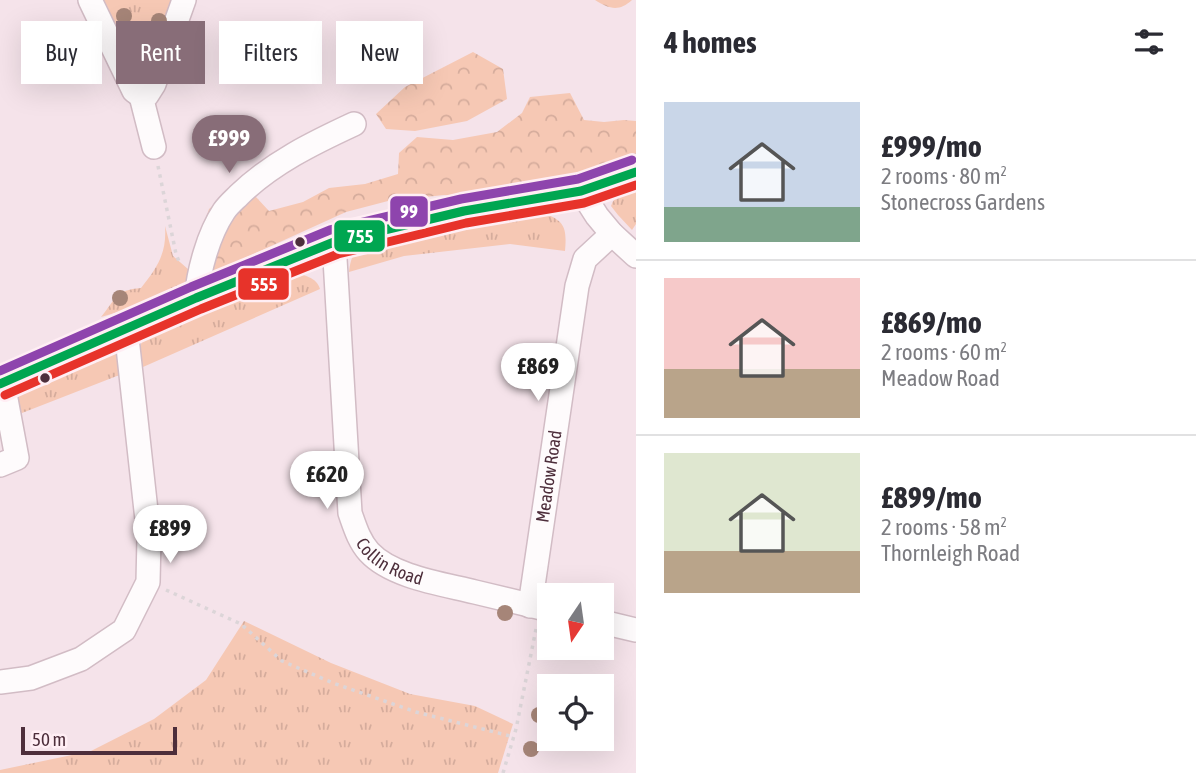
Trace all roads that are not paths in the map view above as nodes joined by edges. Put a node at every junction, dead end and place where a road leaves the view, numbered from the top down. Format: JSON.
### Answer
{"nodes":[{"id":1,"x":90,"y":0,"type":"edge"},
{"id":2,"x":184,"y":0,"type":"edge"},
{"id":3,"x":141,"y":96,"type":"junction"},
{"id":4,"x":354,"y":124,"type":"dead end"},
{"id":5,"x":154,"y":147,"type":"road end"},
{"id":6,"x":636,"y":172,"type":"edge"},
{"id":7,"x":581,"y":191,"type":"junction"},
{"id":8,"x":612,"y":234,"type":"junction"},
{"id":9,"x":334,"y":243,"type":"junction"},
{"id":10,"x":636,"y":256,"type":"edge"},
{"id":11,"x":196,"y":299,"type":"junction"},
{"id":12,"x":126,"y":329,"type":"junction"},
{"id":13,"x":2,"y":384,"type":"edge"},
{"id":14,"x":0,"y":465,"type":"edge"},
{"id":15,"x":542,"y":583,"type":"edge"},
{"id":16,"x":537,"y":611,"type":"edge"},
{"id":17,"x":614,"y":625,"type":"edge"},
{"id":18,"x":636,"y":630,"type":"edge"},
{"id":19,"x":0,"y":682,"type":"edge"}],
"edges":[{"from":1,"to":3,"type":"street"},
{"from":2,"to":3,"type":"street"},
{"from":3,"to":5,"type":"street"},
{"from":4,"to":11,"type":"street"},
{"from":6,"to":7,"type":"highway"},
{"from":7,"to":8,"type":"street"},
{"from":7,"to":9,"type":"highway"},
{"from":8,"to":10,"type":"street"},
{"from":8,"to":15,"type":"street","name":"Meadow Road"},
{"from":9,"to":11,"type":"highway"},
{"from":9,"to":16,"type":"street","name":"Collin Road"},
{"from":11,"to":12,"type":"highway"},
{"from":12,"to":13,"type":"highway"},
{"from":12,"to":19,"type":"street"},
{"from":13,"to":14,"type":"street"},
{"from":17,"to":18,"type":"street"}]}
